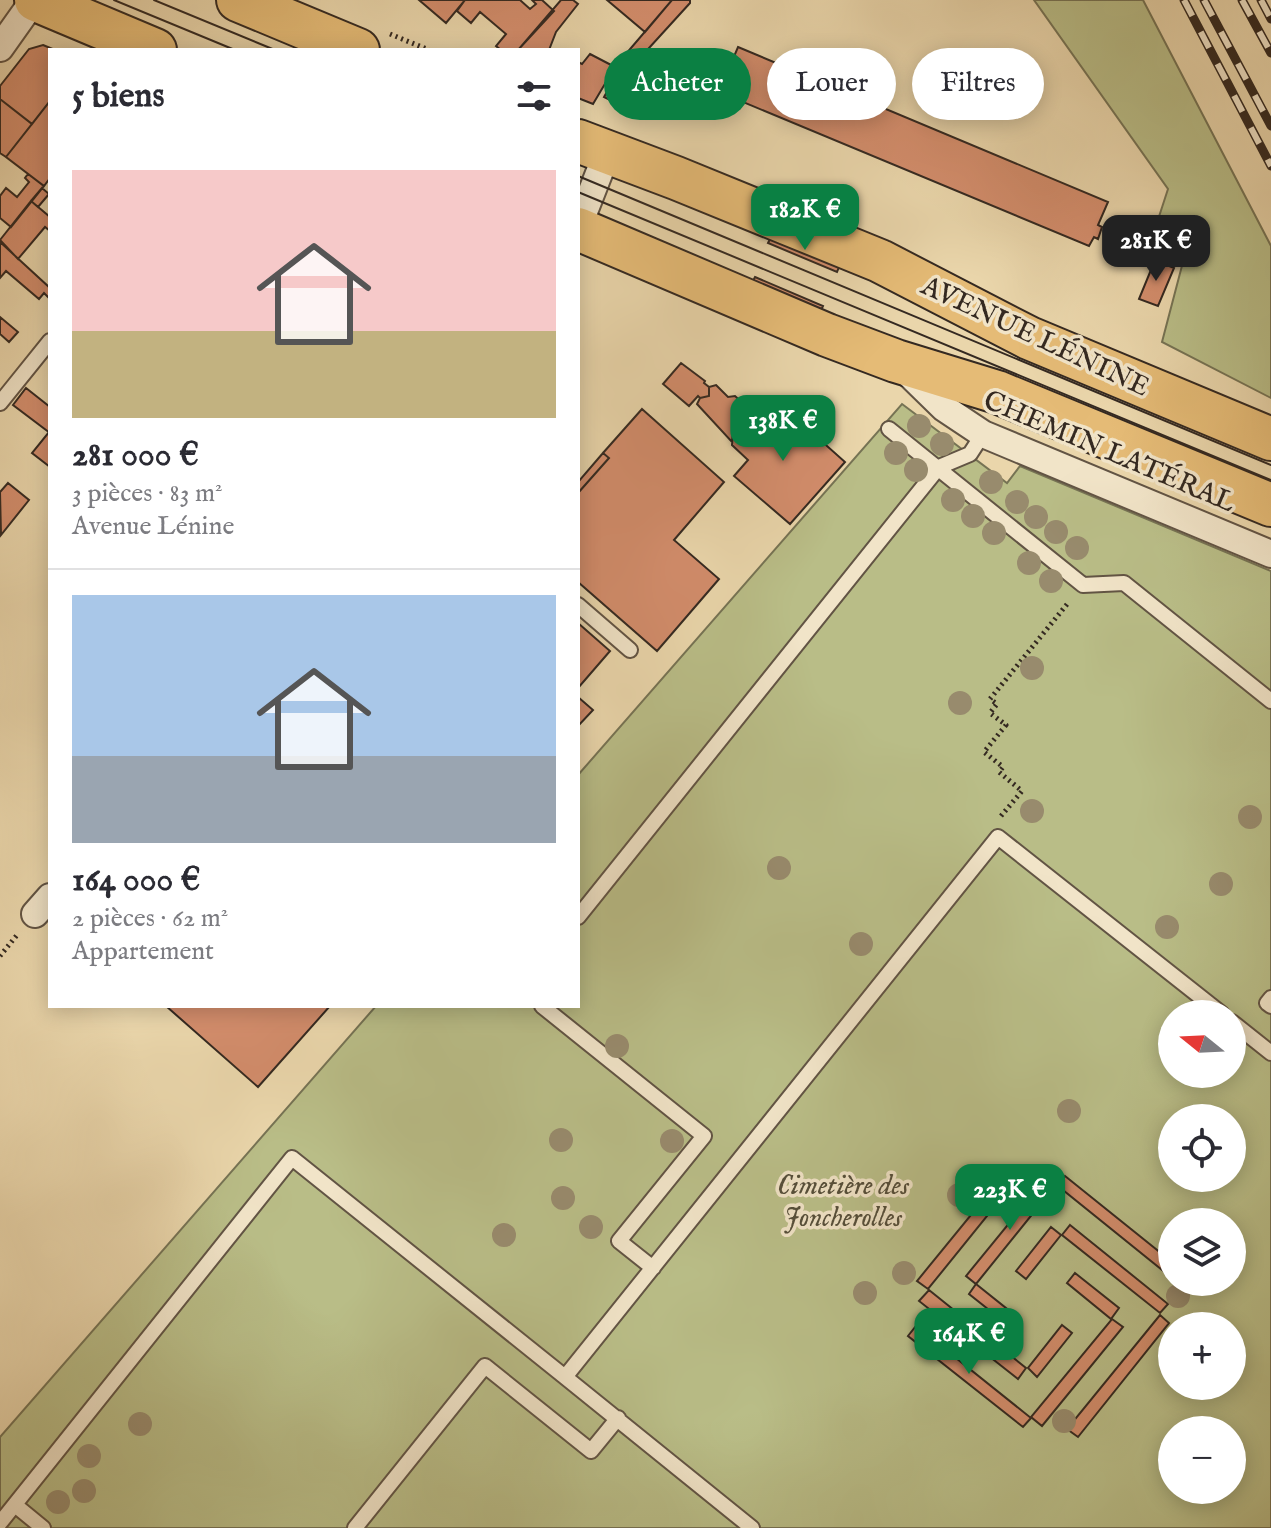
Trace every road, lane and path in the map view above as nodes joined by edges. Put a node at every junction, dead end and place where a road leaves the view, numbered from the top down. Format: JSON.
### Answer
{"nodes":[{"id":1,"x":35,"y":0,"type":"edge"},
{"id":2,"x":238,"y":0,"type":"edge"},
{"id":3,"x":0,"y":48,"type":"edge"},
{"id":4,"x":150,"y":48,"type":"edge"},
{"id":5,"x":353,"y":48,"type":"edge"},
{"id":6,"x":593,"y":147,"type":"edge"},
{"id":7,"x":580,"y":217,"type":"edge"},
{"id":8,"x":580,"y":229,"type":"edge"},
{"id":9,"x":48,"y":343,"type":"edge"},
{"id":10,"x":896,"y":361,"type":"junction"},
{"id":11,"x":0,"y":403,"type":"edge"},
{"id":12,"x":889,"y":429,"type":"dead end"},
{"id":13,"x":983,"y":434,"type":"junction"},
{"id":14,"x":1271,"y":439,"type":"edge"},
{"id":15,"x":939,"y":467,"type":"junction"},
{"id":16,"x":1271,"y":505,"type":"edge"},
{"id":17,"x":1271,"y":554,"type":"edge"},
{"id":18,"x":1083,"y":585,"type":"junction"},
{"id":19,"x":580,"y":607,"type":"edge"},
{"id":20,"x":630,"y":650,"type":"dead end"},
{"id":21,"x":1271,"y":701,"type":"edge"},
{"id":22,"x":998,"y":837,"type":"junction"},
{"id":23,"x":580,"y":915,"type":"edge"},
{"id":24,"x":1271,"y":998,"type":"edge"},
{"id":25,"x":1204,"y":1000,"type":"edge"},
{"id":26,"x":1271,"y":1006,"type":"edge"},
{"id":27,"x":544,"y":1008,"type":"edge"},
{"id":28,"x":1246,"y":1033,"type":"edge"},
{"id":29,"x":1271,"y":1053,"type":"edge"},
{"id":30,"x":653,"y":1268,"type":"junction"},
{"id":31,"x":565,"y":1377,"type":"junction"},
{"id":32,"x":618,"y":1418,"type":"junction"},
{"id":33,"x":15,"y":1505,"type":"junction"},
{"id":34,"x":0,"y":1523,"type":"edge"},
{"id":35,"x":43,"y":1528,"type":"edge"},
{"id":36,"x":355,"y":1528,"type":"edge"},
{"id":37,"x":752,"y":1528,"type":"edge"}],
"edges":[{"from":1,"to":3,"type":"street"},
{"from":1,"to":4,"type":"main road"},
{"from":2,"to":5,"type":"main road"},
{"from":6,"to":7,"type":"street"},
{"from":6,"to":14,"type":"main road","name":"AVENUE LÉNINE"},
{"from":8,"to":10,"type":"main road"},
{"from":9,"to":11,"type":"lane"},
{"from":10,"to":13,"type":"street","name":"CHEMIN LATÉRAL"},
{"from":10,"to":16,"type":"main road"},
{"from":12,"to":15,"type":"lane"},
{"from":13,"to":15,"type":"lane"},
{"from":13,"to":17,"type":"street","name":"CHEMIN LATÉRAL"},
{"from":15,"to":18,"type":"lane"},
{"from":15,"to":23,"type":"lane"},
{"from":18,"to":21,"type":"lane"},
{"from":18,"to":22,"type":"path"},
{"from":19,"to":20,"type":"lane"},
{"from":22,"to":25,"type":"lane"},
{"from":22,"to":30,"type":"lane"},
{"from":24,"to":26,"type":"lane"},
{"from":27,"to":30,"type":"lane"},
{"from":28,"to":29,"type":"lane"},
{"from":30,"to":31,"type":"lane"},
{"from":31,"to":32,"type":"lane"},
{"from":31,"to":33,"type":"lane"},
{"from":32,"to":36,"type":"lane"},
{"from":32,"to":37,"type":"lane"},
{"from":33,"to":34,"type":"lane"},
{"from":33,"to":35,"type":"lane"}]}
